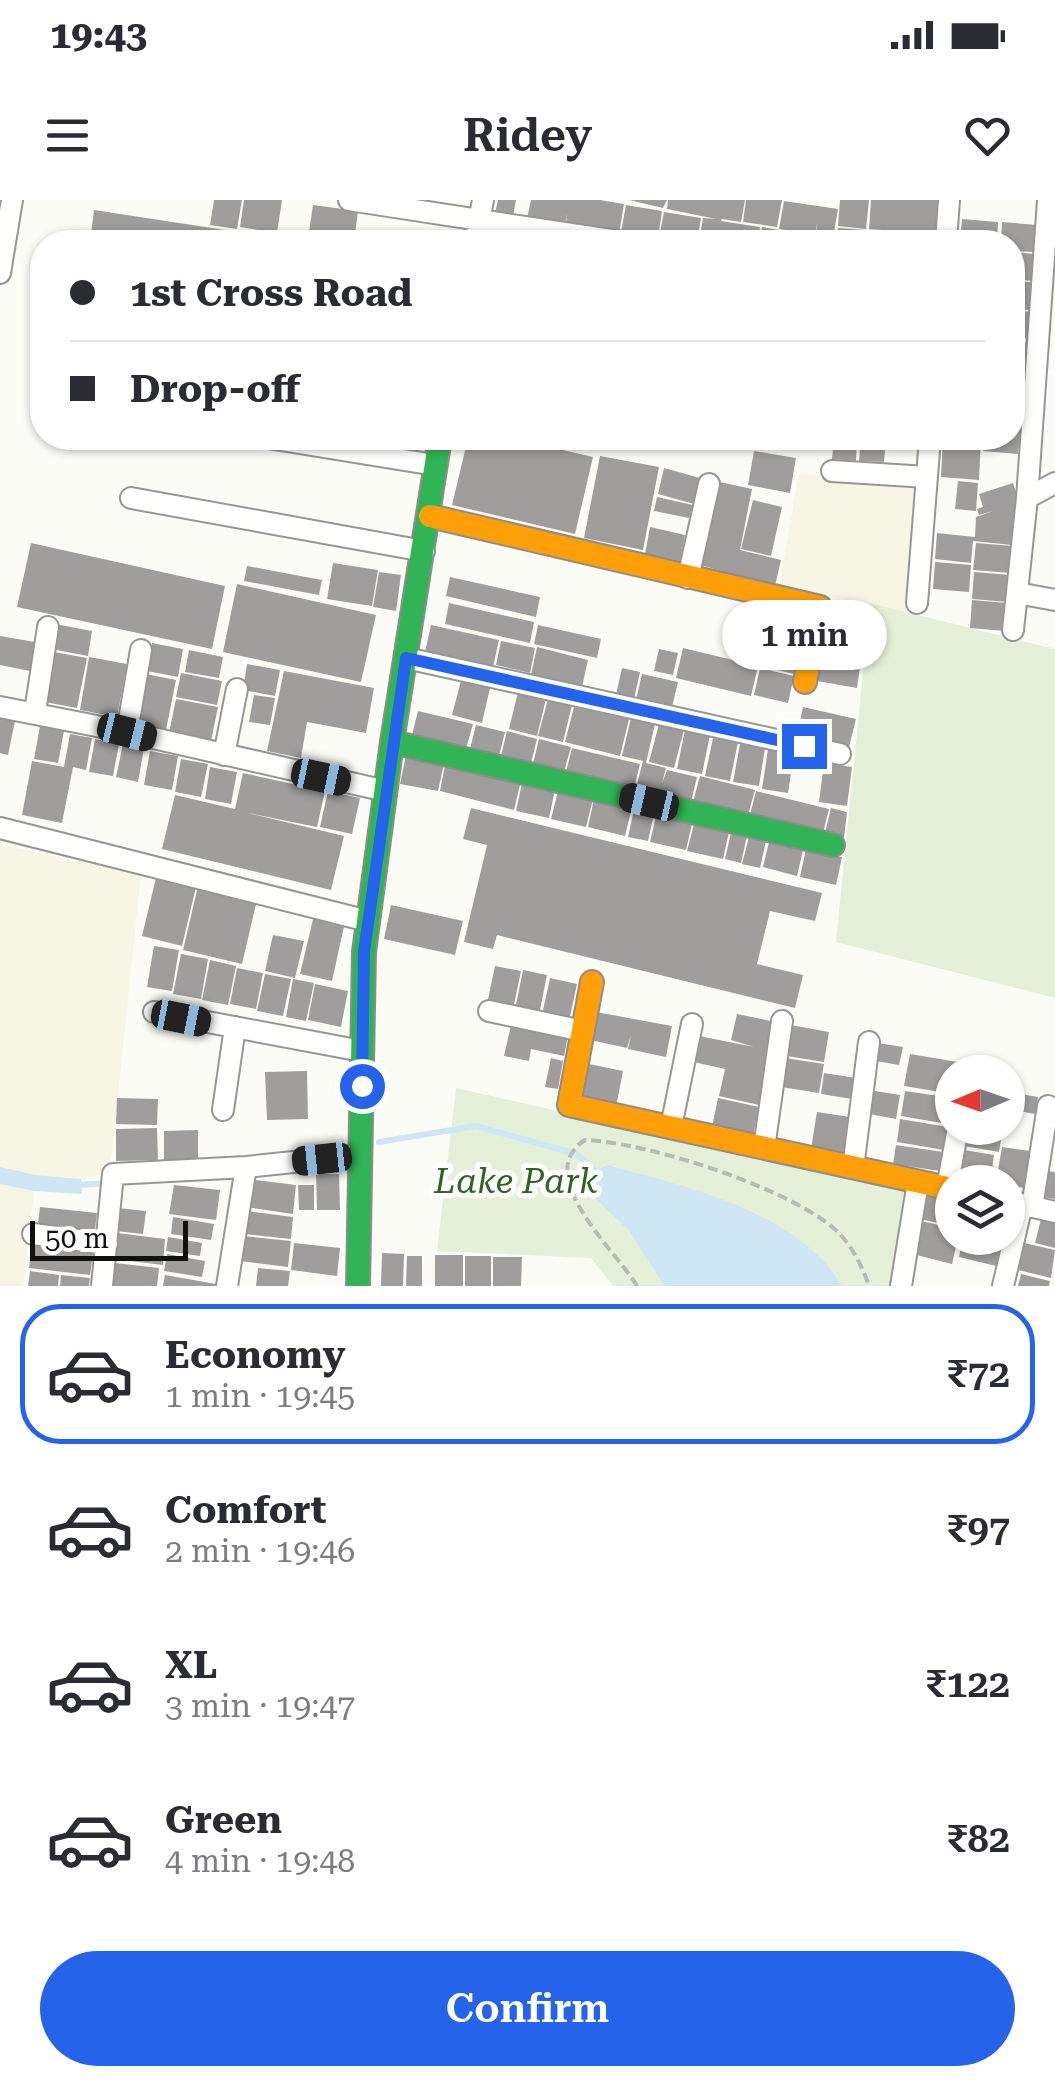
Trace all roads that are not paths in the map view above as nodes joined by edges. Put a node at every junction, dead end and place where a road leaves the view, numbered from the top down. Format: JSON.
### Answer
{"nodes":[{"id":1,"x":12,"y":200,"type":"edge"},
{"id":2,"x":349,"y":200,"type":"edge"},
{"id":3,"x":949,"y":200,"type":"edge"},
{"id":4,"x":1048,"y":200,"type":"edge"},
{"id":5,"x":481,"y":210,"type":"edge"},
{"id":6,"x":570,"y":230,"type":"edge"},
{"id":7,"x":947,"y":230,"type":"edge"},
{"id":8,"x":0,"y":274,"type":"edge"},
{"id":9,"x":342,"y":450,"type":"edge"},
{"id":10,"x":438,"y":450,"type":"edge"},
{"id":11,"x":929,"y":450,"type":"edge"},
{"id":12,"x":435,"y":465,"type":"junction"},
{"id":13,"x":832,"y":471,"type":"dead end"},
{"id":14,"x":927,"y":477,"type":"junction"},
{"id":15,"x":1055,"y":483,"type":"edge"},
{"id":16,"x":708,"y":484,"type":"dead end"},
{"id":17,"x":131,"y":498,"type":"dead end"},
{"id":18,"x":1027,"y":498,"type":"junction"},
{"id":19,"x":1055,"y":505,"type":"edge"},
{"id":20,"x":430,"y":516,"type":"junction"},
{"id":21,"x":424,"y":551,"type":"junction"},
{"id":22,"x":688,"y":578,"type":"junction"},
{"id":23,"x":1016,"y":593,"type":"junction"},
{"id":24,"x":1055,"y":600,"type":"edge"},
{"id":25,"x":917,"y":602,"type":"dead end"},
{"id":26,"x":48,"y":627,"type":"dead end"},
{"id":27,"x":1012,"y":630,"type":"dead end"},
{"id":28,"x":141,"y":650,"type":"dead end"},
{"id":29,"x":406,"y":658,"type":"junction"},
{"id":30,"x":805,"y":682,"type":"dead end"},
{"id":31,"x":237,"y":689,"type":"dead end"},
{"id":32,"x":0,"y":707,"type":"edge"},
{"id":33,"x":35,"y":712,"type":"junction"},
{"id":34,"x":127,"y":732,"type":"junction"},
{"id":35,"x":392,"y":742,"type":"junction"},
{"id":36,"x":840,"y":754,"type":"dead end"},
{"id":37,"x":224,"y":755,"type":"junction"},
{"id":38,"x":386,"y":791,"type":"junction"},
{"id":39,"x":0,"y":828,"type":"edge"},
{"id":40,"x":833,"y":846,"type":"dead end"},
{"id":41,"x":368,"y":921,"type":"junction"},
{"id":42,"x":592,"y":982,"type":"dead end"},
{"id":43,"x":489,"y":1011,"type":"dead end"},
{"id":44,"x":154,"y":1012,"type":"dead end"},
{"id":45,"x":782,"y":1021,"type":"dead end"},
{"id":46,"x":692,"y":1024,"type":"dead end"},
{"id":47,"x":235,"y":1028,"type":"junction"},
{"id":48,"x":583,"y":1032,"type":"junction"},
{"id":49,"x":869,"y":1042,"type":"dead end"},
{"id":50,"x":362,"y":1051,"type":"junction"},
{"id":51,"x":1048,"y":1106,"type":"dead end"},
{"id":52,"x":223,"y":1110,"type":"dead end"},
{"id":53,"x":670,"y":1128,"type":"junction"},
{"id":54,"x":764,"y":1148,"type":"junction"},
{"id":55,"x":360,"y":1156,"type":"junction"},
{"id":56,"x":246,"y":1167,"type":"junction"},
{"id":57,"x":854,"y":1168,"type":"junction"},
{"id":58,"x":918,"y":1182,"type":"junction"},
{"id":59,"x":935,"y":1186,"type":"edge"},
{"id":60,"x":1025,"y":1186,"type":"edge"},
{"id":61,"x":1025,"y":1205,"type":"edge"},
{"id":62,"x":1055,"y":1212,"type":"edge"},
{"id":63,"x":33,"y":1234,"type":"dead end"},
{"id":64,"x":107,"y":1244,"type":"junction"},
{"id":65,"x":1009,"y":1255,"type":"edge"},
{"id":66,"x":102,"y":1286,"type":"edge"},
{"id":67,"x":228,"y":1286,"type":"edge"},
{"id":68,"x":358,"y":1286,"type":"edge"},
{"id":69,"x":901,"y":1286,"type":"edge"},
{"id":70,"x":1003,"y":1286,"type":"edge"}],
"edges":[{"from":1,"to":8,"type":"street"},
{"from":2,"to":5,"type":"street"},
{"from":3,"to":7,"type":"street"},
{"from":4,"to":18,"type":"street"},
{"from":5,"to":6,"type":"street"},
{"from":9,"to":12,"type":"street"},
{"from":10,"to":12,"type":"street"},
{"from":11,"to":14,"type":"street"},
{"from":12,"to":20,"type":"street"},
{"from":13,"to":14,"type":"street"},
{"from":14,"to":25,"type":"street"},
{"from":15,"to":18,"type":"street"},
{"from":16,"to":22,"type":"street"},
{"from":17,"to":21,"type":"street"},
{"from":18,"to":19,"type":"street"},
{"from":18,"to":23,"type":"street"},
{"from":20,"to":21,"type":"street"},
{"from":20,"to":22,"type":"street"},
{"from":21,"to":29,"type":"street"},
{"from":22,"to":30,"type":"street"},
{"from":23,"to":24,"type":"street"},
{"from":23,"to":27,"type":"street"},
{"from":26,"to":33,"type":"street"},
{"from":28,"to":34,"type":"street"},
{"from":29,"to":35,"type":"street"},
{"from":29,"to":36,"type":"street"},
{"from":31,"to":37,"type":"street"},
{"from":32,"to":33,"type":"street"},
{"from":33,"to":34,"type":"street"},
{"from":34,"to":37,"type":"street"},
{"from":35,"to":38,"type":"street"},
{"from":35,"to":40,"type":"street"},
{"from":37,"to":38,"type":"street"},
{"from":38,"to":41,"type":"street"},
{"from":39,"to":41,"type":"street"},
{"from":41,"to":50,"type":"street"},
{"from":42,"to":48,"type":"street"},
{"from":43,"to":48,"type":"street"},
{"from":44,"to":47,"type":"street"},
{"from":45,"to":54,"type":"street"},
{"from":46,"to":53,"type":"street"},
{"from":47,"to":50,"type":"street"},
{"from":47,"to":52,"type":"street"},
{"from":48,"to":53,"type":"street"},
{"from":49,"to":57,"type":"street"},
{"from":50,"to":55,"type":"street"},
{"from":51,"to":60,"type":"street"},
{"from":53,"to":54,"type":"street"},
{"from":54,"to":57,"type":"street"},
{"from":55,"to":56,"type":"street"},
{"from":55,"to":68,"type":"street"},
{"from":56,"to":64,"type":"street"},
{"from":56,"to":67,"type":"street"},
{"from":57,"to":58,"type":"street"},
{"from":58,"to":59,"type":"street"},
{"from":58,"to":69,"type":"street"},
{"from":61,"to":62,"type":"street"},
{"from":63,"to":64,"type":"street"},
{"from":64,"to":66,"type":"street"},
{"from":65,"to":70,"type":"street"}]}
